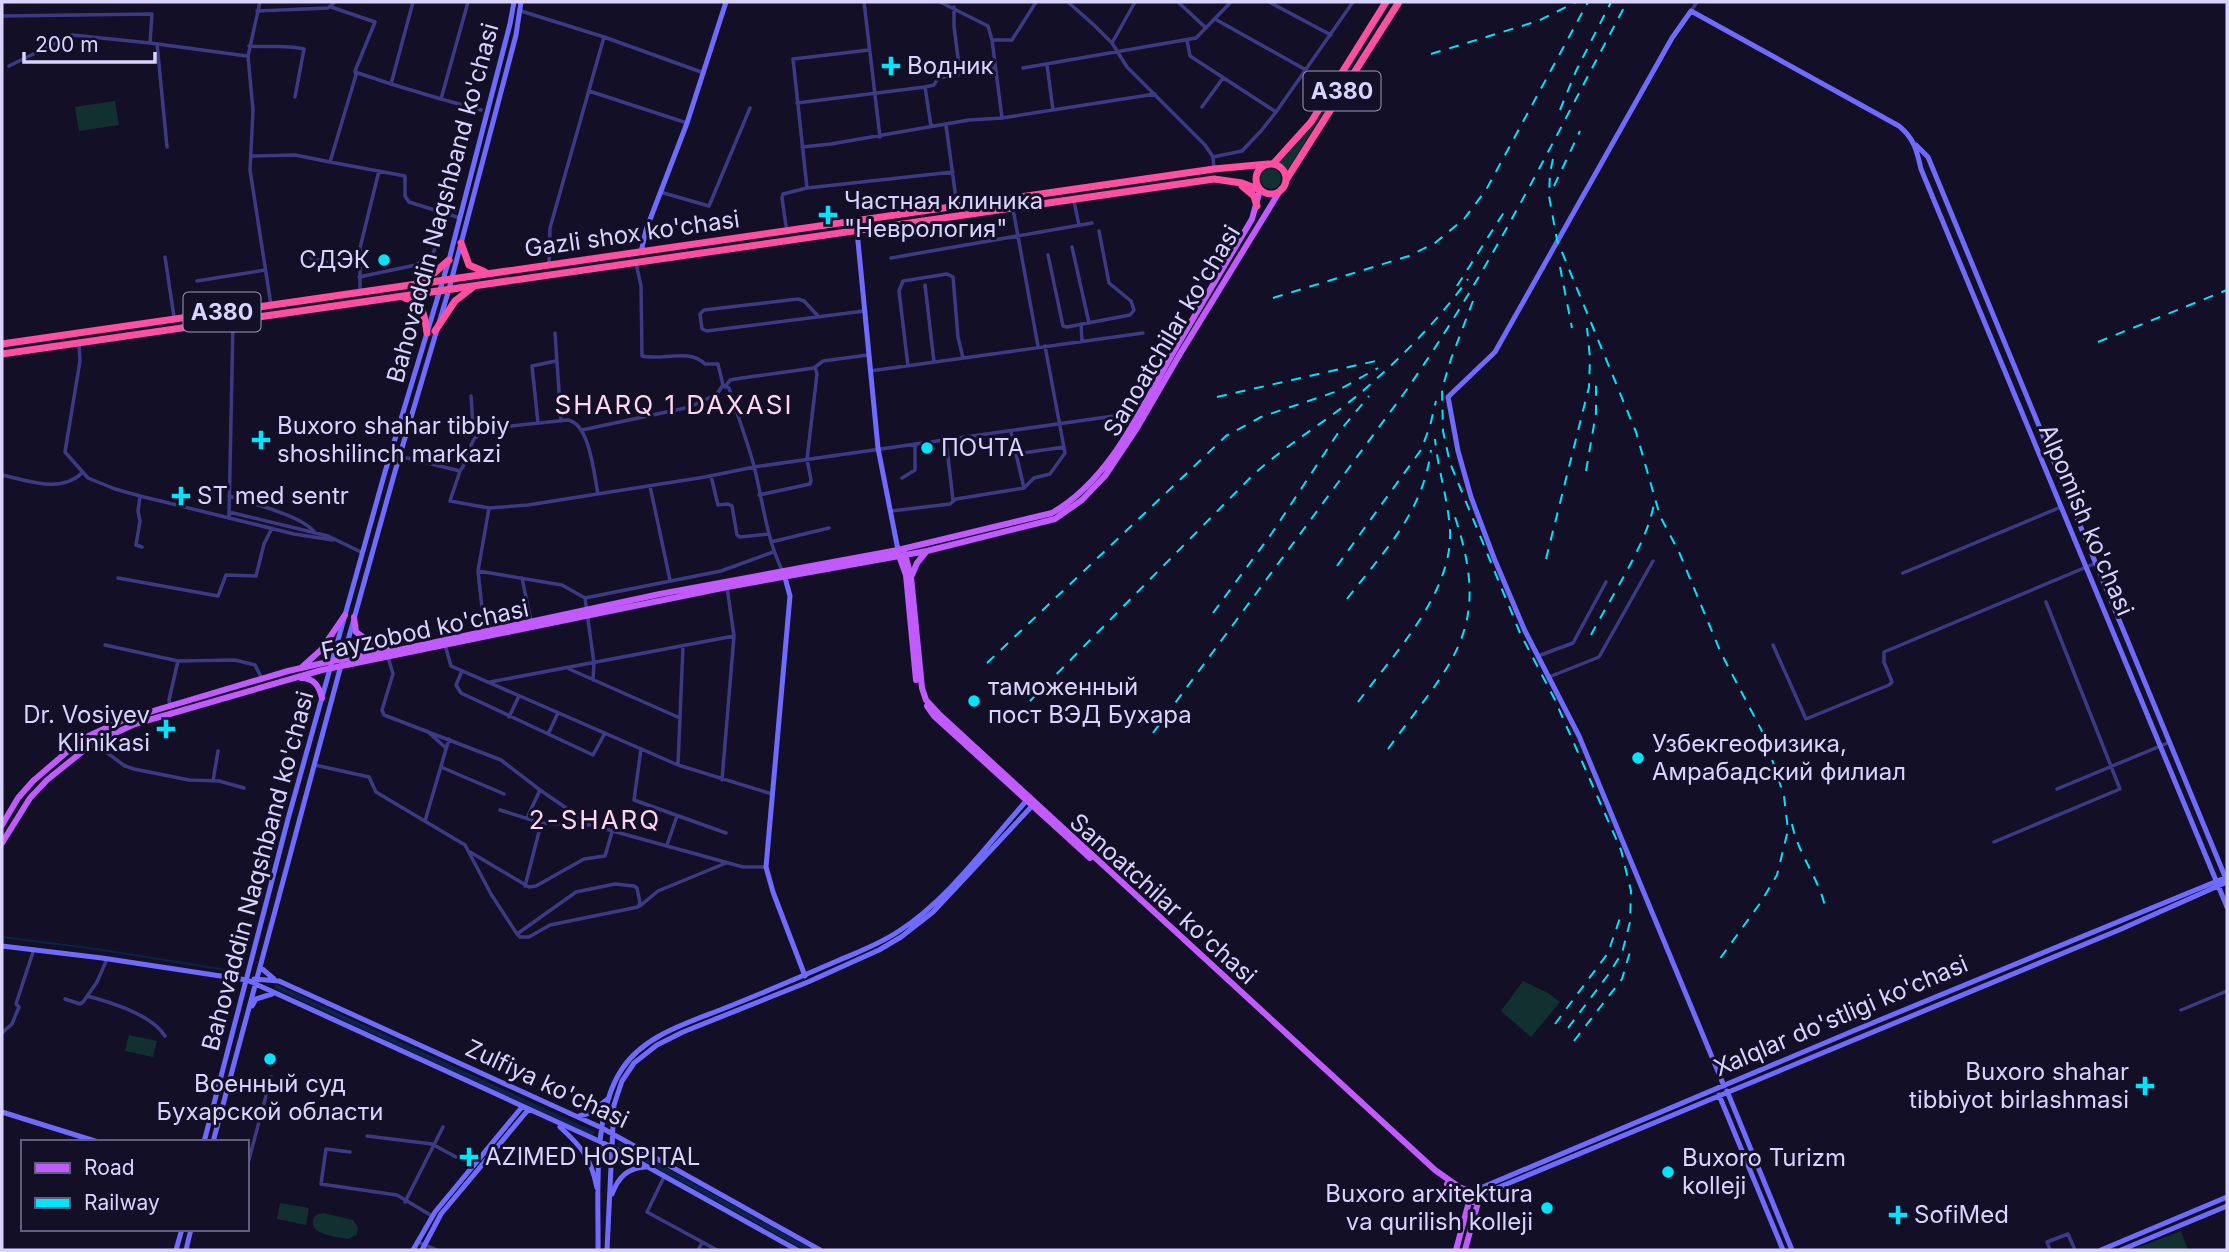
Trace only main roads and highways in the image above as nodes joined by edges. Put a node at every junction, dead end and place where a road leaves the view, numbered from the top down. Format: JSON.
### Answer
{"nodes":[{"id":1,"x":513,"y":2,"type":"edge"},
{"id":2,"x":522,"y":2,"type":"edge"},
{"id":3,"x":726,"y":2,"type":"edge"},
{"id":4,"x":1399,"y":2,"type":"edge"},
{"id":5,"x":1383,"y":4,"type":"edge"},
{"id":6,"x":1323,"y":90,"type":"dead end"},
{"id":7,"x":1324,"y":101,"type":"junction"},
{"id":8,"x":1916,"y":145,"type":"junction"},
{"id":9,"x":1270,"y":164,"type":"junction"},
{"id":10,"x":1286,"y":180,"type":"junction"},
{"id":11,"x":1236,"y":182,"type":"junction"},
{"id":12,"x":1281,"y":189,"type":"junction"},
{"id":13,"x":1260,"y":190,"type":"junction"},
{"id":14,"x":1257,"y":206,"type":"junction"},
{"id":15,"x":857,"y":231,"type":"junction"},
{"id":16,"x":461,"y":243,"type":"junction"},
{"id":17,"x":641,"y":252,"type":"junction"},
{"id":18,"x":449,"y":260,"type":"junction"},
{"id":19,"x":488,"y":273,"type":"junction"},
{"id":20,"x":452,"y":278,"type":"junction"},
{"id":21,"x":442,"y":279,"type":"junction"},
{"id":22,"x":414,"y":284,"type":"junction"},
{"id":23,"x":477,"y":285,"type":"junction"},
{"id":24,"x":449,"y":289,"type":"junction"},
{"id":25,"x":439,"y":290,"type":"junction"},
{"id":26,"x":400,"y":297,"type":"junction"},
{"id":27,"x":431,"y":332,"type":"junction"},
{"id":28,"x":2,"y":344,"type":"edge"},
{"id":29,"x":1177,"y":352,"type":"junction"},
{"id":30,"x":2,"y":354,"type":"edge"},
{"id":31,"x":391,"y":454,"type":"junction"},
{"id":32,"x":399,"y":456,"type":"junction"},
{"id":33,"x":385,"y":472,"type":"junction"},
{"id":34,"x":394,"y":475,"type":"junction"},
{"id":35,"x":926,"y":542,"type":"junction"},
{"id":36,"x":928,"y":551,"type":"junction"},
{"id":37,"x":916,"y":553,"type":"junction"},
{"id":38,"x":901,"y":554,"type":"junction"},
{"id":39,"x":909,"y":566,"type":"junction"},
{"id":40,"x":784,"y":575,"type":"junction"},
{"id":41,"x":909,"y":576,"type":"junction"},
{"id":42,"x":586,"y":612,"type":"junction"},
{"id":43,"x":345,"y":615,"type":"junction"},
{"id":44,"x":354,"y":617,"type":"junction"},
{"id":45,"x":444,"y":643,"type":"junction"},
{"id":46,"x":394,"y":651,"type":"junction"},
{"id":47,"x":342,"y":662,"type":"junction"},
{"id":48,"x":331,"y":664,"type":"junction"},
{"id":49,"x":301,"y":668,"type":"junction"},
{"id":50,"x":296,"y":678,"type":"junction"},
{"id":51,"x":322,"y":698,"type":"junction"},
{"id":52,"x":1031,"y":801,"type":"junction"},
{"id":53,"x":2,"y":825,"type":"edge"},
{"id":54,"x":2,"y":843,"type":"edge"},
{"id":55,"x":2227,"y":880,"type":"edge"},
{"id":56,"x":2217,"y":883,"type":"junction"},
{"id":57,"x":2227,"y":908,"type":"edge"},
{"id":58,"x":2,"y":946,"type":"edge"},
{"id":59,"x":260,"y":967,"type":"junction"},
{"id":60,"x":806,"y":978,"type":"junction"},
{"id":61,"x":274,"y":979,"type":"junction"},
{"id":62,"x":247,"y":980,"type":"junction"},
{"id":63,"x":256,"y":981,"type":"junction"},
{"id":64,"x":274,"y":994,"type":"junction"},
{"id":65,"x":248,"y":1011,"type":"junction"},
{"id":66,"x":1724,"y":1086,"type":"junction"},
{"id":67,"x":1716,"y":1089,"type":"junction"},
{"id":68,"x":1728,"y":1093,"type":"junction"},
{"id":69,"x":1719,"y":1097,"type":"junction"},
{"id":70,"x":609,"y":1098,"type":"junction"},
{"id":71,"x":525,"y":1109,"type":"junction"},
{"id":72,"x":2,"y":1112,"type":"edge"},
{"id":73,"x":577,"y":1116,"type":"junction"},
{"id":74,"x":555,"y":1122,"type":"junction"},
{"id":75,"x":602,"y":1128,"type":"junction"},
{"id":76,"x":612,"y":1133,"type":"junction"},
{"id":77,"x":91,"y":1140,"type":"edge"},
{"id":78,"x":205,"y":1140,"type":"edge"},
{"id":79,"x":214,"y":1140,"type":"edge"},
{"id":80,"x":600,"y":1142,"type":"junction"},
{"id":81,"x":612,"y":1147,"type":"junction"},
{"id":82,"x":648,"y":1167,"type":"junction"},
{"id":83,"x":1471,"y":1192,"type":"junction"},
{"id":84,"x":1480,"y":1195,"type":"junction"},
{"id":85,"x":599,"y":1197,"type":"junction"},
{"id":86,"x":2227,"y":1197,"type":"edge"},
{"id":87,"x":609,"y":1200,"type":"junction"},
{"id":88,"x":1469,"y":1201,"type":"junction"},
{"id":89,"x":1478,"y":1203,"type":"junction"},
{"id":90,"x":2227,"y":1206,"type":"edge"},
{"id":91,"x":436,"y":1214,"type":"junction"},
{"id":92,"x":181,"y":1231,"type":"edge"},
{"id":93,"x":191,"y":1231,"type":"edge"},
{"id":94,"x":1784,"y":1232,"type":"junction"},
{"id":95,"x":1777,"y":1236,"type":"junction"},
{"id":96,"x":2137,"y":1240,"type":"junction"},
{"id":97,"x":424,"y":1248,"type":"edge"},
{"id":98,"x":176,"y":1250,"type":"edge"},
{"id":99,"x":186,"y":1250,"type":"edge"},
{"id":100,"x":413,"y":1250,"type":"edge"},
{"id":101,"x":598,"y":1250,"type":"edge"},
{"id":102,"x":607,"y":1250,"type":"edge"},
{"id":103,"x":797,"y":1250,"type":"edge"},
{"id":104,"x":820,"y":1250,"type":"edge"},
{"id":105,"x":1456,"y":1250,"type":"edge"},
{"id":106,"x":1465,"y":1250,"type":"edge"},
{"id":107,"x":1783,"y":1250,"type":"edge"},
{"id":108,"x":1792,"y":1250,"type":"edge"},
{"id":109,"x":2101,"y":1250,"type":"edge"},
{"id":110,"x":2120,"y":1250,"type":"edge"}],
"edges":[{"from":1,"to":18,"type":"main road","name":"Bahovaddin Naqshband ko'chasi"},
{"from":2,"to":16,"type":"main road","name":"Bahovaddin Naqshband ko'chasi"},
{"from":3,"to":17,"type":"main road"},
{"from":4,"to":10,"type":"highway","number":"A380"},
{"from":5,"to":7,"type":"highway","number":"A380"},
{"from":6,"to":7,"type":"highway"},
{"from":7,"to":9,"type":"highway","number":"A380"},
{"from":8,"to":55,"type":"main road","name":"Alpomish ko'chasi"},
{"from":8,"to":56,"type":"main road","name":"Alpomish ko'chasi"},
{"from":8,"to":66,"type":"main road","name":"Alpomish ko'chasi"},
{"from":9,"to":10,"type":"highway"},
{"from":9,"to":13,"type":"highway"},
{"from":9,"to":17,"type":"highway","name":"Gazli shox ko'chasi","number":"A380"},
{"from":10,"to":12,"type":"highway"},
{"from":11,"to":13,"type":"highway","name":"Gazli shox ko'chasi","number":"A380"},
{"from":11,"to":14,"type":"highway"},
{"from":11,"to":15,"type":"highway","name":"Gazli shox ko'chasi","number":"A380"},
{"from":12,"to":13,"type":"highway"},
{"from":12,"to":29,"type":"main road","name":"Sanoatchilar ko'chasi"},
{"from":13,"to":14,"type":"main road"},
{"from":14,"to":29,"type":"main road"},
{"from":15,"to":23,"type":"highway","name":"Gazli shox ko'chasi","number":"A380"},
{"from":15,"to":38,"type":"main road"},
{"from":16,"to":19,"type":"highway"},
{"from":16,"to":20,"type":"main road","name":"Bahovaddin Naqshband ko'chasi"},
{"from":17,"to":19,"type":"highway","name":"Gazli shox ko'chasi","number":"A380"},
{"from":18,"to":21,"type":"main road","name":"Bahovaddin Naqshband ko'chasi"},
{"from":18,"to":22,"type":"highway"},
{"from":19,"to":20,"type":"highway","name":"Gazli shox ko'chasi","number":"A380"},
{"from":20,"to":21,"type":"highway","name":"Gazli shox ko'chasi","number":"A380"},
{"from":20,"to":24,"type":"main road","name":"Bahovaddin Naqshband ko'chasi"},
{"from":21,"to":22,"type":"highway","name":"Gazli shox ko'chasi","number":"A380"},
{"from":21,"to":25,"type":"main road","name":"Bahovaddin Naqshband ko'chasi"},
{"from":22,"to":28,"type":"highway","name":"Gazli shox ko'chasi","number":"A380"},
{"from":23,"to":24,"type":"highway","name":"Gazli shox ko'chasi","number":"A380"},
{"from":23,"to":27,"type":"highway"},
{"from":24,"to":25,"type":"highway","name":"Gazli shox ko'chasi","number":"A380"},
{"from":24,"to":27,"type":"main road","name":"Bahovaddin Naqshband ko'chasi"},
{"from":25,"to":26,"type":"highway","name":"Gazli shox ko'chasi","number":"A380"},
{"from":25,"to":27,"type":"main road","name":"Bahovaddin Naqshband ko'chasi"},
{"from":26,"to":27,"type":"highway"},
{"from":26,"to":30,"type":"highway","name":"Gazli shox ko'chasi","number":"A380"},
{"from":27,"to":31,"type":"main road","name":"Bahovaddin Naqshband ko'chasi"},
{"from":27,"to":32,"type":"main road","name":"Bahovaddin Naqshband ko'chasi"},
{"from":29,"to":35,"type":"main road","name":"Sanoatchilar ko'chasi"},
{"from":29,"to":36,"type":"main road","name":"Sanoatchilar ko'chasi"},
{"from":31,"to":32,"type":"main road"},
{"from":31,"to":33,"type":"main road","name":"Bahovaddin Naqshband ko'chasi"},
{"from":32,"to":34,"type":"main road","name":"Bahovaddin Naqshband ko'chasi"},
{"from":33,"to":34,"type":"main road"},
{"from":33,"to":43,"type":"main road","name":"Bahovaddin Naqshband ko'chasi"},
{"from":34,"to":44,"type":"main road","name":"Bahovaddin Naqshband ko'chasi"},
{"from":35,"to":37,"type":"main road"},
{"from":35,"to":38,"type":"main road","name":"Sanoatchilar ko'chasi"},
{"from":36,"to":37,"type":"main road","name":"Sanoatchilar ko'chasi"},
{"from":36,"to":41,"type":"main road"},
{"from":37,"to":38,"type":"main road","name":"Sanoatchilar ko'chasi"},
{"from":37,"to":39,"type":"main road"},
{"from":38,"to":39,"type":"main road","name":"Sanoatchilar ko'chasi"},
{"from":38,"to":40,"type":"main road","name":"Fayzobod ko'chasi"},
{"from":38,"to":41,"type":"main road","name":"Sanoatchilar ko'chasi"},
{"from":39,"to":41,"type":"main road","name":"Sanoatchilar ko'chasi"},
{"from":40,"to":42,"type":"main road"},
{"from":40,"to":42,"type":"main road","name":"Fayzobod ko'chasi"},
{"from":40,"to":60,"type":"main road"},
{"from":41,"to":52,"type":"main road","name":"Sanoatchilar ko'chasi"},
{"from":42,"to":45,"type":"main road","name":"Fayzobod ko'chasi"},
{"from":43,"to":48,"type":"main road","name":"Bahovaddin Naqshband ko'chasi"},
{"from":43,"to":49,"type":"main road"},
{"from":44,"to":46,"type":"main road"},
{"from":44,"to":47,"type":"main road","name":"Bahovaddin Naqshband ko'chasi"},
{"from":45,"to":46,"type":"main road"},
{"from":45,"to":47,"type":"main road","name":"Fayzobod ko'chasi"},
{"from":46,"to":47,"type":"main road"},
{"from":47,"to":48,"type":"main road","name":"Fayzobod ko'chasi"},
{"from":47,"to":59,"type":"main road","name":"Bahovaddin Naqshband ko'chasi"},
{"from":48,"to":49,"type":"main road","name":"Fayzobod ko'chasi"},
{"from":48,"to":50,"type":"main road","name":"Fayzobod ko'chasi"},
{"from":48,"to":51,"type":"main road","name":"Bahovaddin Naqshband ko'chasi"},
{"from":49,"to":53,"type":"main road","name":"Fayzobod ko'chasi"},
{"from":50,"to":51,"type":"main road"},
{"from":50,"to":54,"type":"main road","name":"Fayzobod ko'chasi"},
{"from":51,"to":62,"type":"main road","name":"Bahovaddin Naqshband ko'chasi"},
{"from":52,"to":60,"type":"main road"},
{"from":52,"to":83,"type":"main road","name":"Sanoatchilar ko'chasi"},
{"from":52,"to":88,"type":"main road","name":"Sanoatchilar ko'chasi"},
{"from":55,"to":56,"type":"main road","name":"Xalqlar do'stligi ko'chasi"},
{"from":56,"to":57,"type":"main road","name":"Alpomish ko'chasi"},
{"from":56,"to":66,"type":"main road","name":"Xalqlar do'stligi ko'chasi"},
{"from":56,"to":68,"type":"main road","name":"Xalqlar do'stligi ko'chasi"},
{"from":58,"to":62,"type":"main road"},
{"from":59,"to":61,"type":"main road"},
{"from":59,"to":63,"type":"main road","name":"Bahovaddin Naqshband ko'chasi"},
{"from":60,"to":70,"type":"main road"},
{"from":60,"to":76,"type":"main road"},
{"from":61,"to":63,"type":"main road","name":"Zulfiya ko'chasi"},
{"from":61,"to":73,"type":"main road","name":"Zulfiya ko'chasi"},
{"from":62,"to":63,"type":"main road"},
{"from":62,"to":78,"type":"main road","name":"Bahovaddin Naqshband ko'chasi"},
{"from":63,"to":64,"type":"main road","name":"Zulfiya ko'chasi"},
{"from":63,"to":65,"type":"main road","name":"Bahovaddin Naqshband ko'chasi"},
{"from":64,"to":65,"type":"main road"},
{"from":64,"to":71,"type":"main road","name":"Zulfiya ko'chasi"},
{"from":65,"to":79,"type":"main road","name":"Bahovaddin Naqshband ko'chasi"},
{"from":66,"to":67,"type":"main road","name":"Xalqlar do'stligi ko'chasi"},
{"from":66,"to":68,"type":"main road"},
{"from":67,"to":69,"type":"main road"},
{"from":67,"to":83,"type":"main road","name":"Xalqlar do'stligi ko'chasi"},
{"from":68,"to":69,"type":"main road","name":"Xalqlar do'stligi ko'chasi"},
{"from":68,"to":94,"type":"main road"},
{"from":69,"to":84,"type":"main road","name":"Xalqlar do'stligi ko'chasi"},
{"from":69,"to":95,"type":"main road"},
{"from":70,"to":73,"type":"main road"},
{"from":70,"to":75,"type":"main road"},
{"from":71,"to":74,"type":"main road","name":"Zulfiya ko'chasi"},
{"from":71,"to":91,"type":"main road"},
{"from":72,"to":77,"type":"main road"},
{"from":73,"to":75,"type":"main road","name":"Zulfiya ko'chasi"},
{"from":74,"to":80,"type":"main road","name":"Zulfiya ko'chasi"},
{"from":74,"to":85,"type":"main road"},
{"from":75,"to":76,"type":"main road","name":"Zulfiya ko'chasi"},
{"from":75,"to":80,"type":"main road"},
{"from":76,"to":81,"type":"main road"},
{"from":76,"to":104,"type":"main road","name":"Zulfiya ko'chasi"},
{"from":80,"to":81,"type":"main road","name":"Zulfiya ko'chasi"},
{"from":80,"to":85,"type":"main road"},
{"from":81,"to":82,"type":"main road","name":"Zulfiya ko'chasi"},
{"from":81,"to":87,"type":"main road"},
{"from":82,"to":87,"type":"main road"},
{"from":82,"to":103,"type":"main road","name":"Zulfiya ko'chasi"},
{"from":83,"to":84,"type":"main road","name":"Sanoatchilar ko'chasi"},
{"from":83,"to":88,"type":"main road"},
{"from":84,"to":89,"type":"main road"},
{"from":85,"to":101,"type":"main road"},
{"from":86,"to":96,"type":"main road"},
{"from":87,"to":102,"type":"main road"},
{"from":88,"to":89,"type":"main road","name":"Sanoatchilar ko'chasi"},
{"from":88,"to":105,"type":"main road"},
{"from":89,"to":106,"type":"main road"},
{"from":90,"to":96,"type":"main road"},
{"from":91,"to":97,"type":"main road"},
{"from":91,"to":100,"type":"main road"},
{"from":92,"to":98,"type":"main road"},
{"from":93,"to":99,"type":"main road"},
{"from":94,"to":95,"type":"main road"},
{"from":94,"to":108,"type":"main road"},
{"from":95,"to":107,"type":"main road"},
{"from":96,"to":109,"type":"main road"},
{"from":96,"to":110,"type":"main road"}]}
